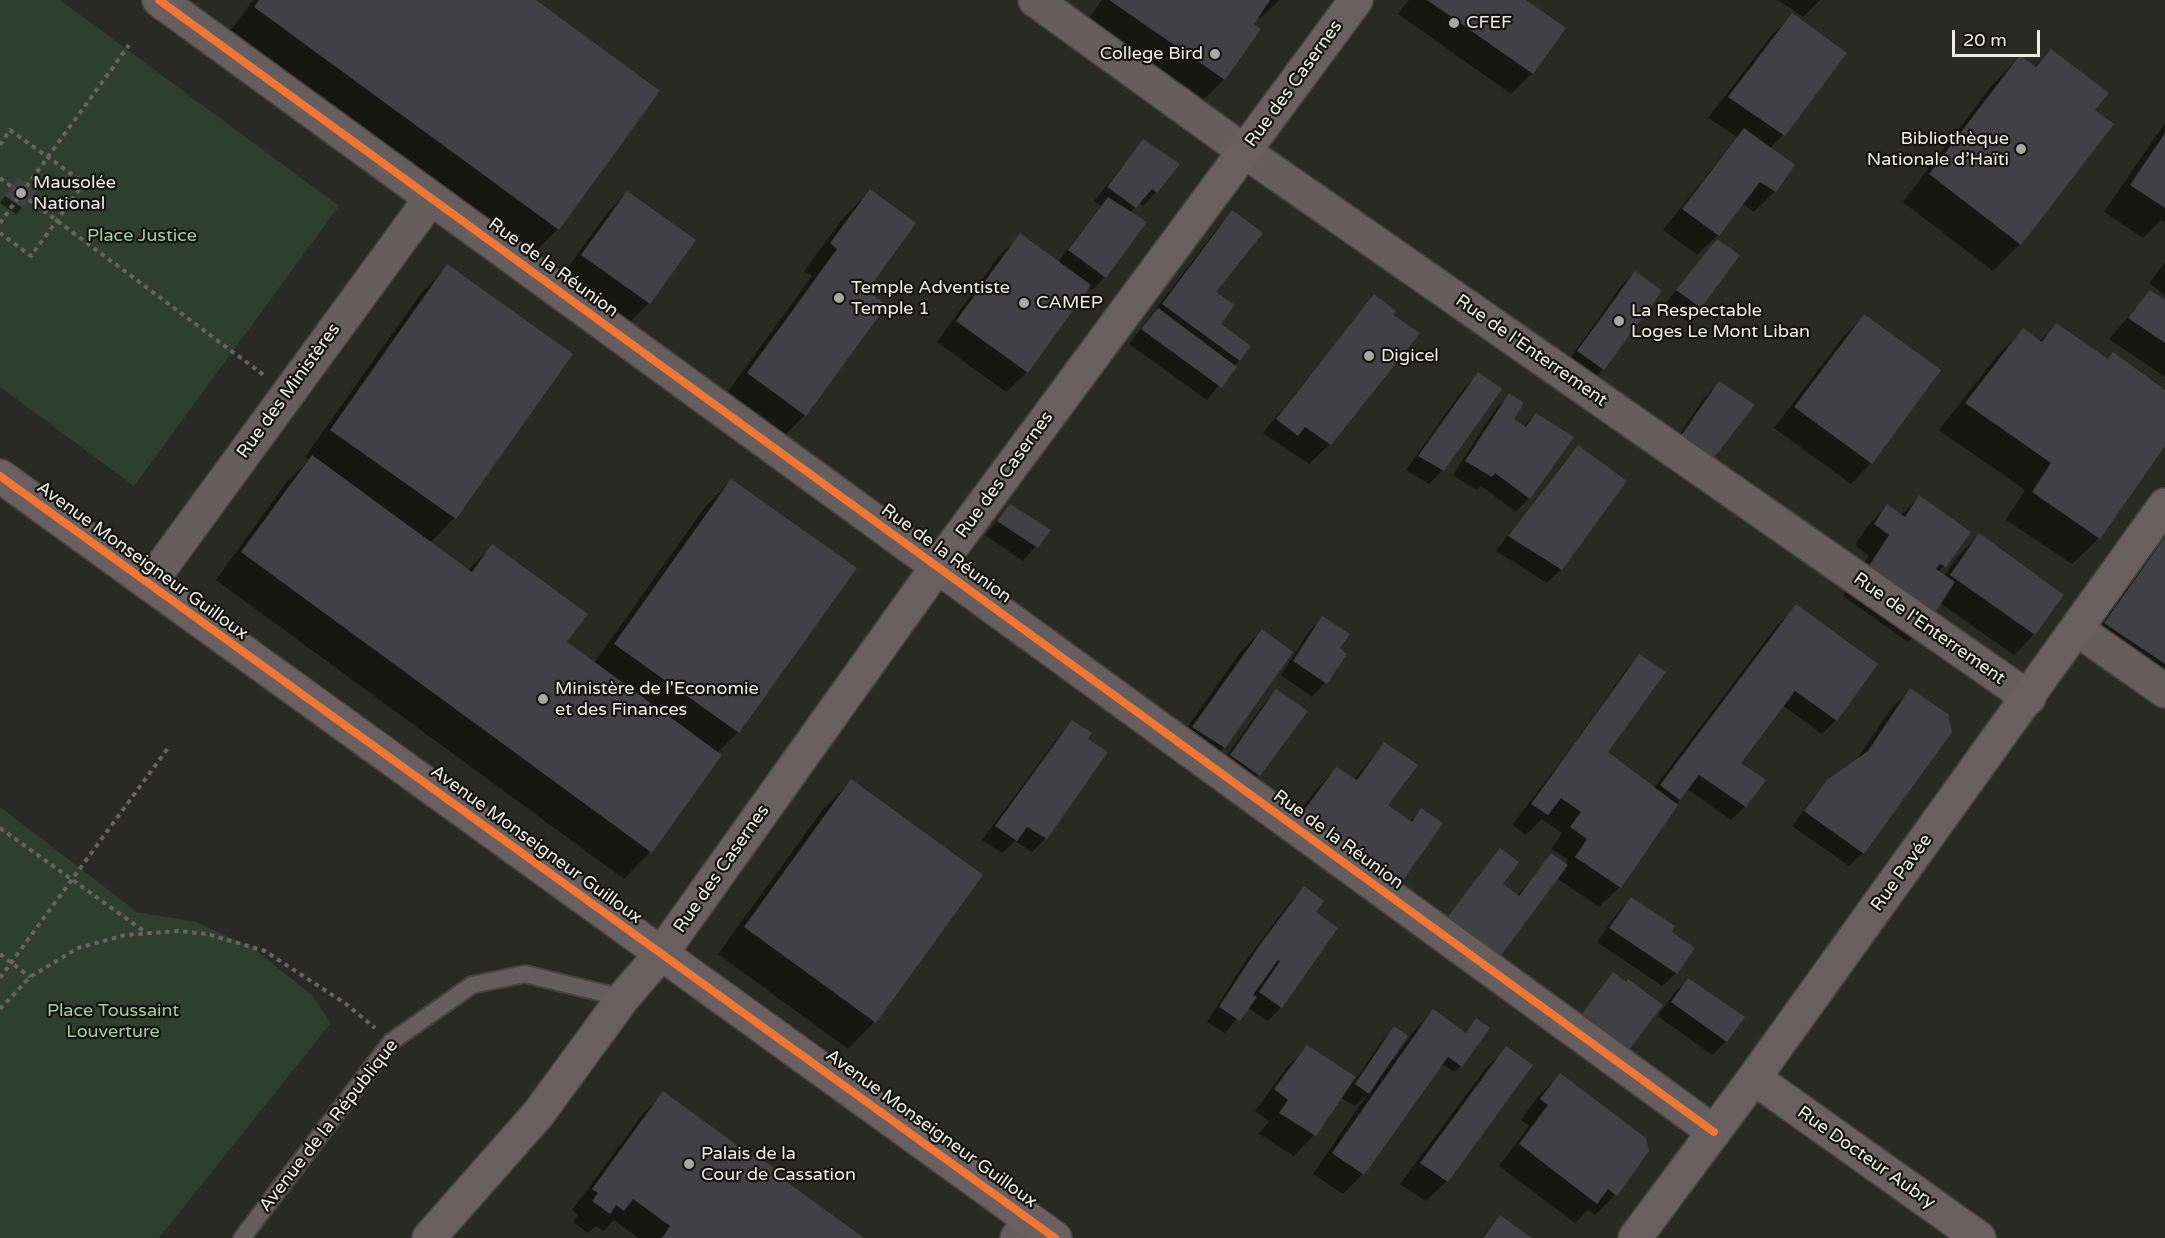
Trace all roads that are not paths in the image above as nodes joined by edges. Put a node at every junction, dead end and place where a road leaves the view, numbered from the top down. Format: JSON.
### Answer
{"nodes":[{"id":1,"x":1035,"y":0,"type":"edge"},
{"id":2,"x":1356,"y":0,"type":"edge"},
{"id":3,"x":163,"y":1,"type":"edge"},
{"id":4,"x":1244,"y":152,"type":"junction"},
{"id":5,"x":431,"y":198,"type":"junction"},
{"id":6,"x":0,"y":476,"type":"edge"},
{"id":7,"x":2165,"y":505,"type":"edge"},
{"id":8,"x":938,"y":567,"type":"junction"},
{"id":9,"x":149,"y":584,"type":"junction"},
{"id":10,"x":2078,"y":630,"type":"junction"},
{"id":11,"x":2165,"y":691,"type":"edge"},
{"id":12,"x":2029,"y":698,"type":"junction"},
{"id":13,"x":661,"y":954,"type":"junction"},
{"id":14,"x":623,"y":999,"type":"junction"},
{"id":15,"x":1754,"y":1078,"type":"junction"},
{"id":16,"x":1714,"y":1132,"type":"junction"},
{"id":17,"x":1034,"y":1232,"type":"edge"},
{"id":18,"x":242,"y":1238,"type":"edge"},
{"id":19,"x":429,"y":1238,"type":"edge"},
{"id":20,"x":1635,"y":1238,"type":"edge"},
{"id":21,"x":1979,"y":1238,"type":"edge"}],
"edges":[{"from":1,"to":4,"type":"street","name":"Rue de l'Enterrement"},
{"from":2,"to":4,"type":"main road","name":"Rue des Casernes"},
{"from":3,"to":5,"type":"street","name":"Rue de la Réunion"},
{"from":4,"to":8,"type":"main road","name":"Rue des Casernes"},
{"from":4,"to":12,"type":"street","name":"Rue de l'Enterrement"},
{"from":5,"to":8,"type":"street","name":"Rue de la Réunion"},
{"from":5,"to":9,"type":"street","name":"Rue des Ministères"},
{"from":6,"to":9,"type":"main road","name":"Avenue Monseigneur Guilloux"},
{"from":7,"to":10,"type":"main road","name":"Rue Pavée"},
{"from":8,"to":13,"type":"main road","name":"Rue des Casernes"},
{"from":8,"to":16,"type":"street","name":"Rue de la Réunion"},
{"from":9,"to":13,"type":"main road","name":"Avenue Monseigneur Guilloux"},
{"from":10,"to":11,"type":"street"},
{"from":10,"to":12,"type":"main road","name":"Rue Pavée"},
{"from":12,"to":15,"type":"main road","name":"Rue Pavée"},
{"from":13,"to":14,"type":"main road"},
{"from":13,"to":17,"type":"main road","name":"Avenue Monseigneur Guilloux"},
{"from":14,"to":18,"type":"lane","name":"Avenue de la République"},
{"from":14,"to":19,"type":"main road"},
{"from":15,"to":16,"type":"main road","name":"Rue Pavée"},
{"from":15,"to":21,"type":"main road","name":"Rue Docteur Aubry"},
{"from":16,"to":20,"type":"main road","name":"Rue Pavée"}]}
